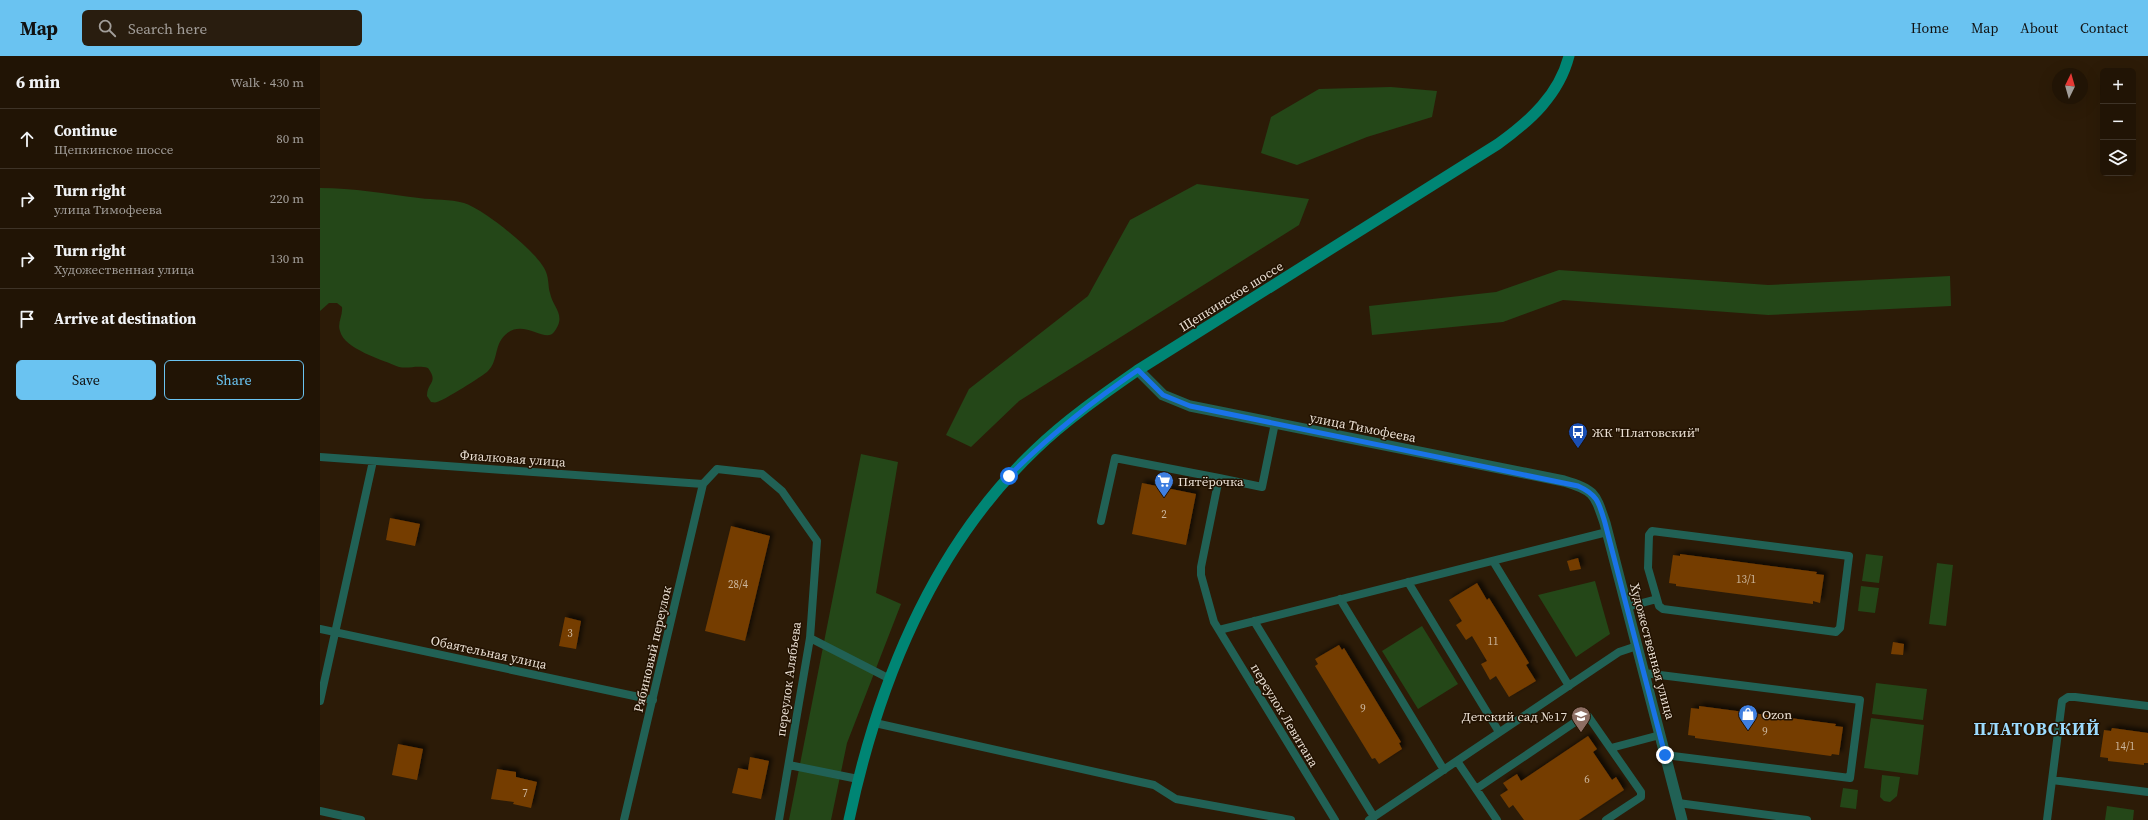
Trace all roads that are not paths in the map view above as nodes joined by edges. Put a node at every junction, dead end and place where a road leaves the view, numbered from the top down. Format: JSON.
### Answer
{"nodes":[{"id":1,"x":1569,"y":56,"type":"edge"},
{"id":2,"x":1138,"y":370,"type":"junction"},
{"id":3,"x":1275,"y":423,"type":"junction"},
{"id":4,"x":320,"y":457,"type":"edge"},
{"id":5,"x":373,"y":461,"type":"junction"},
{"id":6,"x":1219,"y":478,"type":"junction"},
{"id":7,"x":703,"y":484,"type":"junction"},
{"id":8,"x":1592,"y":492,"type":"joint"},
{"id":9,"x":1101,"y":521,"type":"dead end"},
{"id":10,"x":1607,"y":532,"type":"junction"},
{"id":11,"x":1492,"y":561,"type":"junction"},
{"id":12,"x":1408,"y":582,"type":"junction"},
{"id":13,"x":1340,"y":599,"type":"junction"},
{"id":14,"x":1657,"y":599,"type":"junction"},
{"id":15,"x":1627,"y":607,"type":"junction"},
{"id":16,"x":1254,"y":621,"type":"junction"},
{"id":17,"x":320,"y":629,"type":"edge"},
{"id":18,"x":1219,"y":630,"type":"junction"},
{"id":19,"x":335,"y":632,"type":"junction"},
{"id":20,"x":810,"y":638,"type":"junction"},
{"id":21,"x":1637,"y":646,"type":"junction"},
{"id":22,"x":1644,"y":673,"type":"junction"},
{"id":23,"x":890,"y":678,"type":"junction"},
{"id":24,"x":1569,"y":686,"type":"junction"},
{"id":25,"x":653,"y":700,"type":"junction"},
{"id":26,"x":320,"y":701,"type":"edge"},
{"id":27,"x":2148,"y":706,"type":"edge"},
{"id":28,"x":875,"y":724,"type":"junction"},
{"id":29,"x":1499,"y":732,"type":"junction"},
{"id":30,"x":1660,"y":735,"type":"junction"},
{"id":31,"x":1611,"y":748,"type":"junction"},
{"id":32,"x":1665,"y":755,"type":"junction"},
{"id":33,"x":1457,"y":761,"type":"junction"},
{"id":34,"x":789,"y":765,"type":"junction"},
{"id":35,"x":1444,"y":770,"type":"junction"},
{"id":36,"x":858,"y":779,"type":"junction"},
{"id":37,"x":2052,"y":780,"type":"junction"},
{"id":38,"x":1476,"y":789,"type":"junction"},
{"id":39,"x":2148,"y":792,"type":"edge"},
{"id":40,"x":1678,"y":804,"type":"junction"},
{"id":41,"x":320,"y":811,"type":"edge"},
{"id":42,"x":1371,"y":818,"type":"edge"},
{"id":43,"x":361,"y":820,"type":"edge"},
{"id":44,"x":624,"y":820,"type":"edge"},
{"id":45,"x":779,"y":820,"type":"edge"},
{"id":46,"x":849,"y":820,"type":"edge"},
{"id":47,"x":1291,"y":820,"type":"edge"},
{"id":48,"x":1335,"y":820,"type":"edge"},
{"id":49,"x":1497,"y":820,"type":"edge"},
{"id":50,"x":1606,"y":820,"type":"edge"},
{"id":51,"x":1682,"y":820,"type":"edge"},
{"id":52,"x":1807,"y":820,"type":"edge"},
{"id":53,"x":2047,"y":820,"type":"edge"}],
"edges":[{"from":1,"to":2,"type":"main road","name":"Щепкинское шоссе"},
{"from":2,"to":3,"type":"street","name":"улица Тимофеева"},
{"from":2,"to":23,"type":"main road","name":"Щепкинское шоссе"},
{"from":3,"to":6,"type":"lane"},
{"from":3,"to":8,"type":"street","name":"улица Тимофеева"},
{"from":4,"to":5,"type":"lane","name":"Фиалковая улица"},
{"from":5,"to":7,"type":"lane","name":"Фиалковая улица"},
{"from":5,"to":19,"type":"lane"},
{"from":6,"to":9,"type":"lane"},
{"from":6,"to":18,"type":"lane","name":"переулок Левитана"},
{"from":7,"to":20,"type":"lane","name":"переулок Алябьева"},
{"from":7,"to":25,"type":"lane","name":"Рябиновый переулок"},
{"from":8,"to":10,"type":"street","name":"Художественная улица"},
{"from":10,"to":11,"type":"lane"},
{"from":10,"to":15,"type":"street","name":"Художественная улица"},
{"from":11,"to":12,"type":"lane"},
{"from":11,"to":24,"type":"lane"},
{"from":12,"to":13,"type":"lane"},
{"from":12,"to":29,"type":"lane"},
{"from":13,"to":16,"type":"lane"},
{"from":13,"to":35,"type":"lane"},
{"from":14,"to":14,"type":"lane"},
{"from":14,"to":15,"type":"lane"},
{"from":15,"to":21,"type":"street","name":"Художественная улица"},
{"from":16,"to":18,"type":"lane"},
{"from":16,"to":42,"type":"lane"},
{"from":17,"to":19,"type":"lane","name":"Обаятельная улица"},
{"from":18,"to":48,"type":"lane","name":"переулок Левитана"},
{"from":19,"to":25,"type":"lane","name":"Обаятельная улица"},
{"from":19,"to":26,"type":"lane"},
{"from":20,"to":23,"type":"lane"},
{"from":20,"to":34,"type":"lane","name":"переулок Алябьева"},
{"from":21,"to":22,"type":"street","name":"Художественная улица"},
{"from":21,"to":24,"type":"lane"},
{"from":22,"to":30,"type":"street","name":"Художественная улица"},
{"from":22,"to":32,"type":"lane"},
{"from":23,"to":28,"type":"main road"},
{"from":24,"to":29,"type":"lane"},
{"from":25,"to":44,"type":"lane","name":"Рябиновый переулок"},
{"from":27,"to":37,"type":"lane"},
{"from":28,"to":36,"type":"main road"},
{"from":28,"to":47,"type":"lane"},
{"from":29,"to":33,"type":"lane"},
{"from":30,"to":31,"type":"lane"},
{"from":30,"to":32,"type":"street","name":"Художественная улица"},
{"from":31,"to":38,"type":"lane"},
{"from":31,"to":50,"type":"lane"},
{"from":32,"to":40,"type":"street","name":"Художественная улица"},
{"from":33,"to":35,"type":"lane"},
{"from":33,"to":38,"type":"lane"},
{"from":34,"to":36,"type":"lane"},
{"from":34,"to":45,"type":"lane","name":"переулок Алябьева"},
{"from":35,"to":42,"type":"lane"},
{"from":36,"to":46,"type":"main road"},
{"from":37,"to":39,"type":"lane"},
{"from":37,"to":53,"type":"lane"},
{"from":38,"to":49,"type":"lane"},
{"from":40,"to":51,"type":"street","name":"Художественная улица"},
{"from":40,"to":52,"type":"lane"},
{"from":41,"to":43,"type":"lane"}]}
